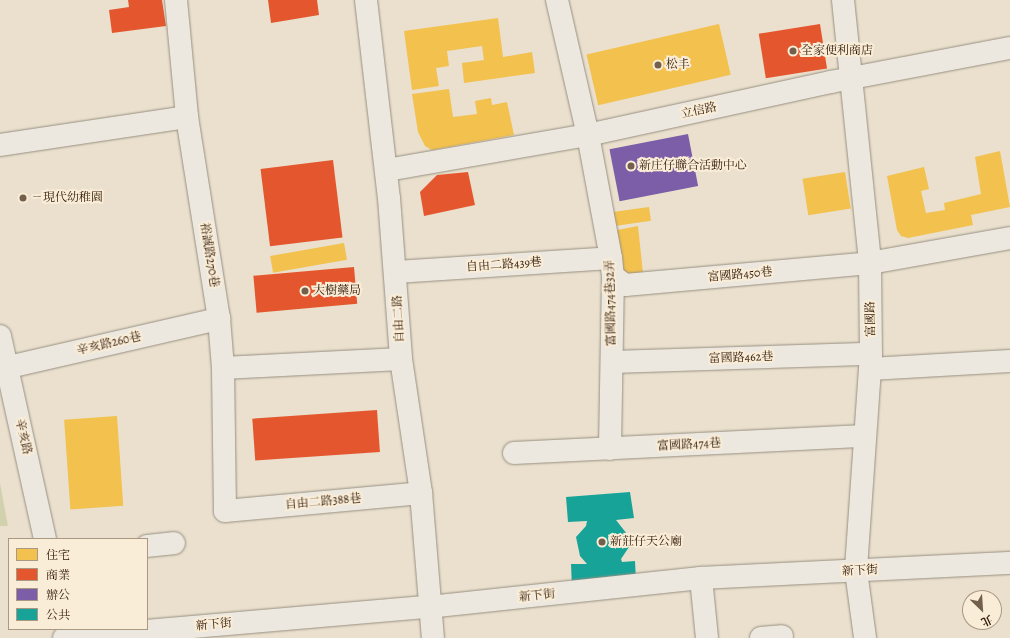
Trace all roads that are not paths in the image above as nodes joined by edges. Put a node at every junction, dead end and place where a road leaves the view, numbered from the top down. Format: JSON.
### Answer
{"nodes":[{"id":1,"x":176,"y":0,"type":"edge"},
{"id":2,"x":366,"y":0,"type":"edge"},
{"id":3,"x":557,"y":0,"type":"edge"},
{"id":4,"x":843,"y":0,"type":"edge"},
{"id":5,"x":1010,"y":48,"type":"edge"},
{"id":6,"x":852,"y":78,"type":"junction"},
{"id":7,"x":187,"y":117,"type":"junction"},
{"id":8,"x":588,"y":135,"type":"junction"},
{"id":9,"x":0,"y":145,"type":"edge"},
{"id":10,"x":386,"y":170,"type":"junction"},
{"id":11,"x":1010,"y":238,"type":"edge"},
{"id":12,"x":870,"y":263,"type":"junction"},
{"id":13,"x":612,"y":267,"type":"junction"},
{"id":14,"x":396,"y":272,"type":"junction"},
{"id":15,"x":219,"y":319,"type":"junction"},
{"id":16,"x":0,"y":336,"type":"edge"},
{"id":17,"x":401,"y":359,"type":"junction"},
{"id":18,"x":871,"y":361,"type":"junction"},
{"id":19,"x":1010,"y":361,"type":"edge"},
{"id":20,"x":612,"y":362,"type":"junction"},
{"id":21,"x":4,"y":368,"type":"edge"},
{"id":22,"x":223,"y":368,"type":"junction"},
{"id":23,"x":864,"y":436,"type":"junction"},
{"id":24,"x":610,"y":449,"type":"junction"},
{"id":25,"x":514,"y":453,"type":"dead end"},
{"id":26,"x":421,"y":493,"type":"junction"},
{"id":27,"x":226,"y":511,"type":"joint"},
{"id":28,"x":45,"y":538,"type":"edge"},
{"id":29,"x":174,"y":543,"type":"dead end"},
{"id":30,"x":148,"y":546,"type":"edge"},
{"id":31,"x":1010,"y":563,"type":"edge"},
{"id":32,"x":856,"y":571,"type":"junction"},
{"id":33,"x":701,"y":578,"type":"junction"},
{"id":34,"x":429,"y":607,"type":"junction"},
{"id":35,"x":66,"y":638,"type":"edge"},
{"id":36,"x":433,"y":638,"type":"edge"},
{"id":37,"x":707,"y":638,"type":"edge"},
{"id":38,"x":865,"y":638,"type":"edge"}],
"edges":[{"from":1,"to":7,"type":"street","name":"裕誠路270巷"},
{"from":2,"to":10,"type":"street","name":"自由二路"},
{"from":3,"to":8,"type":"street","name":"富國路474巷32弄"},
{"from":4,"to":6,"type":"street","name":"富國路"},
{"from":5,"to":6,"type":"street","name":"立信路"},
{"from":6,"to":8,"type":"street","name":"立信路"},
{"from":6,"to":12,"type":"street","name":"富國路"},
{"from":7,"to":9,"type":"street"},
{"from":7,"to":15,"type":"street","name":"裕誠路270巷"},
{"from":8,"to":10,"type":"street","name":"立信路"},
{"from":8,"to":13,"type":"street","name":"富國路474巷32弄"},
{"from":10,"to":14,"type":"street","name":"自由二路"},
{"from":11,"to":12,"type":"street","name":"富國路450巷"},
{"from":12,"to":13,"type":"street","name":"富國路450巷"},
{"from":12,"to":18,"type":"street","name":"富國路"},
{"from":13,"to":14,"type":"street","name":"自由二路439巷"},
{"from":13,"to":20,"type":"street","name":"富國路474巷32弄"},
{"from":14,"to":17,"type":"street","name":"自由二路"},
{"from":15,"to":21,"type":"street","name":"辛亥路260巷"},
{"from":15,"to":22,"type":"street","name":"裕誠路270巷"},
{"from":16,"to":21,"type":"street","name":"辛亥路"},
{"from":17,"to":22,"type":"street"},
{"from":17,"to":26,"type":"street","name":"自由二路"},
{"from":18,"to":19,"type":"street","name":"富國路462巷"},
{"from":18,"to":20,"type":"street","name":"富國路462巷"},
{"from":18,"to":23,"type":"street","name":"富國路"},
{"from":20,"to":24,"type":"street","name":"富國路474巷32弄"},
{"from":21,"to":28,"type":"street","name":"辛亥路"},
{"from":22,"to":27,"type":"street","name":"裕誠路270巷"},
{"from":23,"to":24,"type":"street","name":"富國路474巷"},
{"from":23,"to":32,"type":"street","name":"富國路"},
{"from":24,"to":25,"type":"street","name":"富國路474巷"},
{"from":26,"to":27,"type":"street","name":"自由二路388巷"},
{"from":26,"to":34,"type":"street","name":"自由二路"},
{"from":29,"to":30,"type":"street"},
{"from":31,"to":32,"type":"street","name":"新下街"},
{"from":32,"to":33,"type":"street","name":"新下街"},
{"from":32,"to":38,"type":"street","name":"富國路"},
{"from":33,"to":34,"type":"street","name":"新下街"},
{"from":33,"to":37,"type":"street"},
{"from":34,"to":35,"type":"street","name":"新下街"},
{"from":34,"to":36,"type":"street","name":"自由二路"}]}
